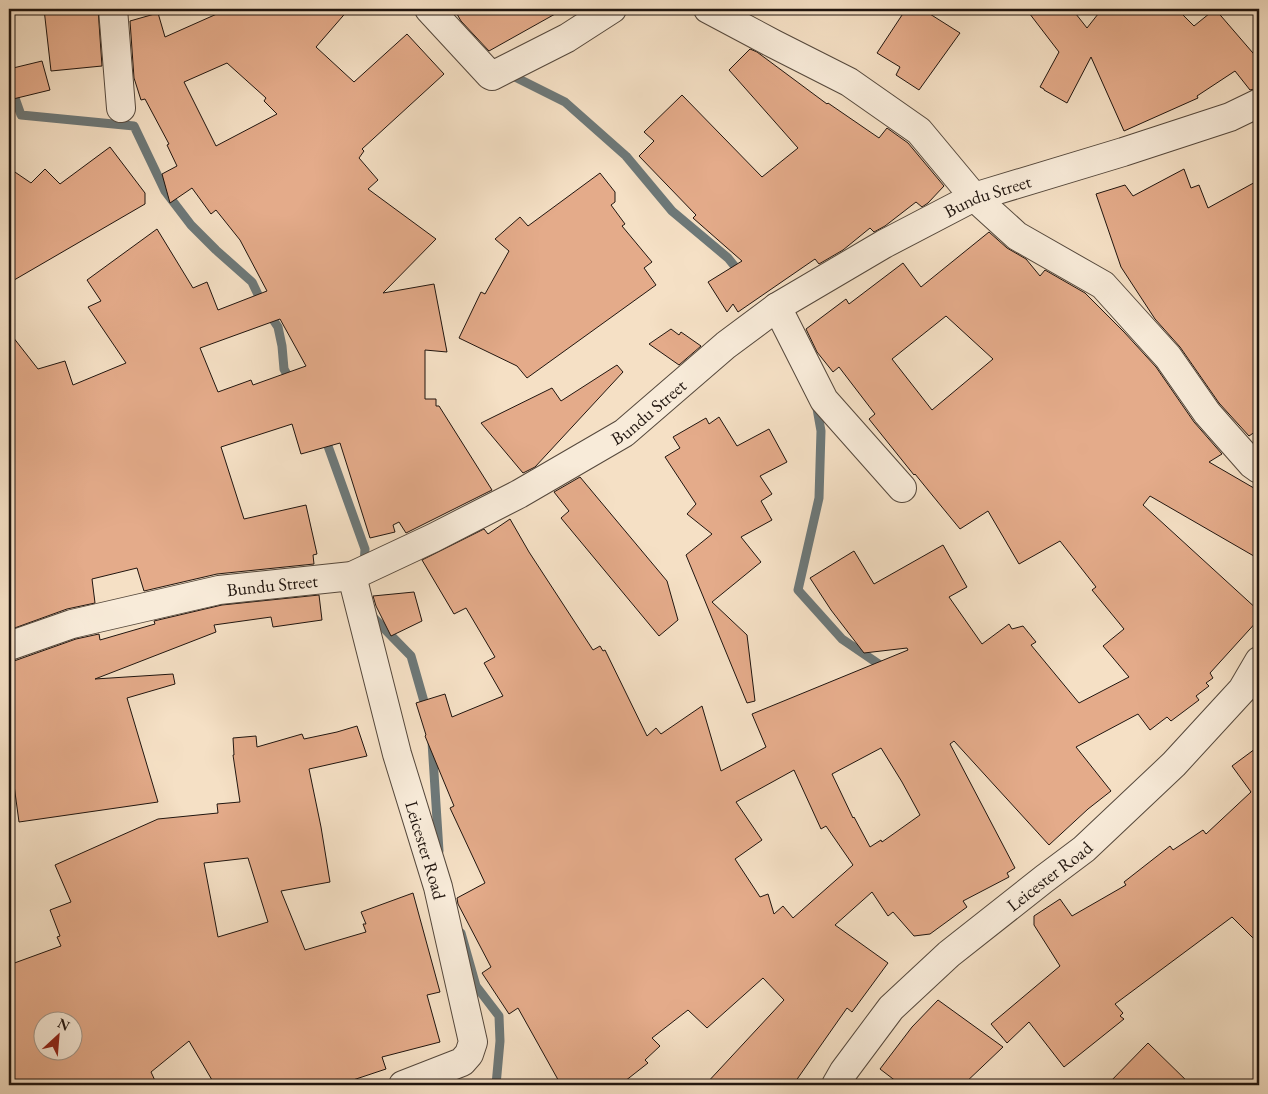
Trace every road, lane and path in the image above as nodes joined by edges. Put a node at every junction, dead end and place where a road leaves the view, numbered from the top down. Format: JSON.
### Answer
{"nodes":[{"id":1,"x":113,"y":9,"type":"edge"},
{"id":2,"x":429,"y":9,"type":"edge"},
{"id":3,"x":612,"y":9,"type":"edge"},
{"id":4,"x":708,"y":9,"type":"edge"},
{"id":5,"x":1259,"y":103,"type":"edge"},
{"id":6,"x":121,"y":108,"type":"dead end"},
{"id":7,"x":974,"y":197,"type":"junction"},
{"id":8,"x":777,"y":307,"type":"junction"},
{"id":9,"x":1259,"y":469,"type":"edge"},
{"id":10,"x":902,"y":488,"type":"dead end"},
{"id":11,"x":352,"y":576,"type":"junction"},
{"id":12,"x":9,"y":646,"type":"edge"},
{"id":13,"x":1259,"y":662,"type":"edge"},
{"id":14,"x":403,"y":1085,"type":"edge"},
{"id":15,"x":836,"y":1085,"type":"edge"}],
"edges":[{"from":1,"to":6,"type":"street"},
{"from":2,"to":3,"type":"street"},
{"from":4,"to":7,"type":"street"},
{"from":5,"to":7,"type":"street","name":"Bundu Street"},
{"from":7,"to":8,"type":"street","name":"Bundu Street"},
{"from":7,"to":9,"type":"street"},
{"from":8,"to":10,"type":"street"},
{"from":8,"to":11,"type":"street","name":"Bundu Street"},
{"from":11,"to":12,"type":"street","name":"Bundu Street"},
{"from":11,"to":14,"type":"street","name":"Leicester Road"},
{"from":13,"to":15,"type":"street","name":"Leicester Road"}]}
